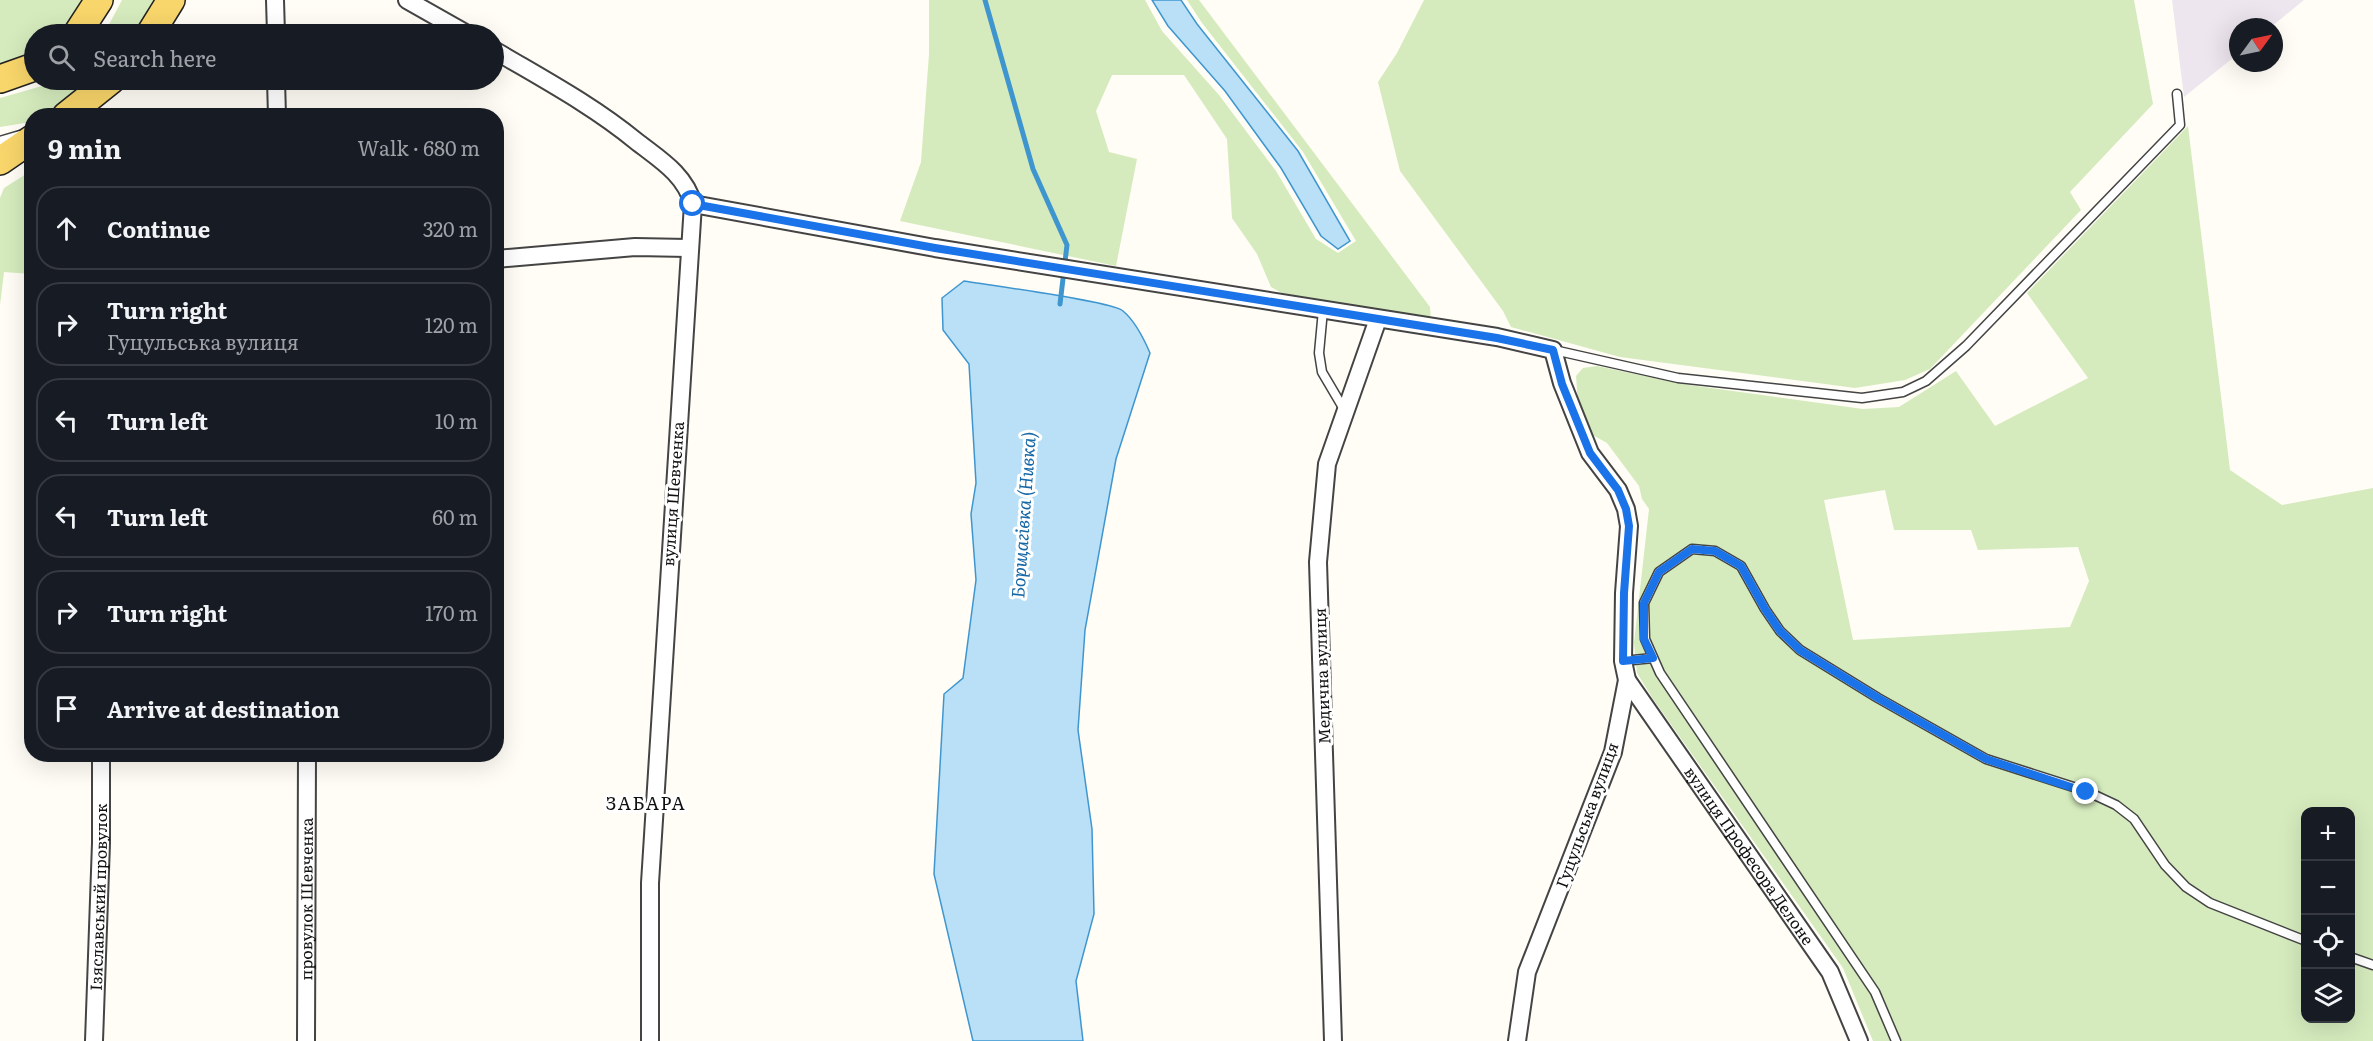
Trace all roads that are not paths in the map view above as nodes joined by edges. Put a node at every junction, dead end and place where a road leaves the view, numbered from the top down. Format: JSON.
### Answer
{"nodes":[{"id":1,"x":99,"y":0,"type":"edge"},
{"id":2,"x":171,"y":0,"type":"edge"},
{"id":3,"x":276,"y":0,"type":"edge"},
{"id":4,"x":407,"y":0,"type":"edge"},
{"id":5,"x":83,"y":24,"type":"edge"},
{"id":6,"x":156,"y":24,"type":"edge"},
{"id":7,"x":276,"y":24,"type":"edge"},
{"id":8,"x":449,"y":24,"type":"edge"},
{"id":9,"x":504,"y":56,"type":"edge"},
{"id":10,"x":24,"y":71,"type":"edge"},
{"id":11,"x":0,"y":79,"type":"edge"},
{"id":12,"x":98,"y":90,"type":"edge"},
{"id":13,"x":276,"y":90,"type":"edge"},
{"id":14,"x":2177,"y":94,"type":"dead end"},
{"id":15,"x":76,"y":108,"type":"edge"},
{"id":16,"x":277,"y":108,"type":"edge"},
{"id":17,"x":24,"y":134,"type":"edge"},
{"id":18,"x":0,"y":141,"type":"edge"},
{"id":19,"x":24,"y":144,"type":"edge"},
{"id":20,"x":0,"y":161,"type":"edge"},
{"id":21,"x":693,"y":204,"type":"junction"},
{"id":22,"x":688,"y":248,"type":"junction"},
{"id":23,"x":504,"y":258,"type":"edge"},
{"id":24,"x":1323,"y":310,"type":"junction"},
{"id":25,"x":1378,"y":319,"type":"junction"},
{"id":26,"x":1553,"y":350,"type":"junction"},
{"id":27,"x":1346,"y":412,"type":"junction"},
{"id":28,"x":1653,"y":658,"type":"junction"},
{"id":29,"x":1623,"y":661,"type":"junction"},
{"id":30,"x":1627,"y":680,"type":"junction"},
{"id":31,"x":101,"y":762,"type":"edge"},
{"id":32,"x":307,"y":762,"type":"edge"},
{"id":33,"x":2301,"y":939,"type":"edge"},
{"id":34,"x":2355,"y":959,"type":"edge"},
{"id":35,"x":2373,"y":964,"type":"edge"},
{"id":36,"x":94,"y":1041,"type":"edge"},
{"id":37,"x":306,"y":1041,"type":"edge"},
{"id":38,"x":650,"y":1041,"type":"edge"},
{"id":39,"x":1334,"y":1041,"type":"edge"},
{"id":40,"x":1517,"y":1041,"type":"edge"},
{"id":41,"x":1859,"y":1041,"type":"edge"},
{"id":42,"x":1896,"y":1041,"type":"edge"}],
"edges":[{"from":1,"to":5,"type":"main road"},
{"from":2,"to":6,"type":"main road"},
{"from":3,"to":7,"type":"street"},
{"from":4,"to":8,"type":"street"},
{"from":9,"to":21,"type":"street"},
{"from":10,"to":11,"type":"main road"},
{"from":12,"to":15,"type":"main road"},
{"from":13,"to":16,"type":"street"},
{"from":14,"to":26,"type":"lane"},
{"from":17,"to":18,"type":"lane"},
{"from":19,"to":20,"type":"main road"},
{"from":21,"to":22,"type":"street","name":"вулиця Шевченка"},
{"from":21,"to":24,"type":"street"},
{"from":22,"to":23,"type":"street"},
{"from":22,"to":38,"type":"street","name":"вулиця Шевченка"},
{"from":24,"to":25,"type":"street"},
{"from":24,"to":27,"type":"lane"},
{"from":25,"to":26,"type":"street"},
{"from":25,"to":27,"type":"street","name":"Медична вулиця"},
{"from":26,"to":29,"type":"street","name":"Гуцульська вулиця"},
{"from":27,"to":39,"type":"street","name":"Медична вулиця"},
{"from":28,"to":29,"type":"lane"},
{"from":28,"to":33,"type":"lane"},
{"from":28,"to":42,"type":"lane"},
{"from":29,"to":30,"type":"street","name":"Гуцульська вулиця"},
{"from":30,"to":40,"type":"street","name":"Гуцульська вулиця"},
{"from":30,"to":41,"type":"street","name":"вулиця Професора Делоне"},
{"from":31,"to":36,"type":"street","name":"Ізяславський провулок"},
{"from":32,"to":37,"type":"street","name":"провулок Шевченка"},
{"from":34,"to":35,"type":"lane"}]}
